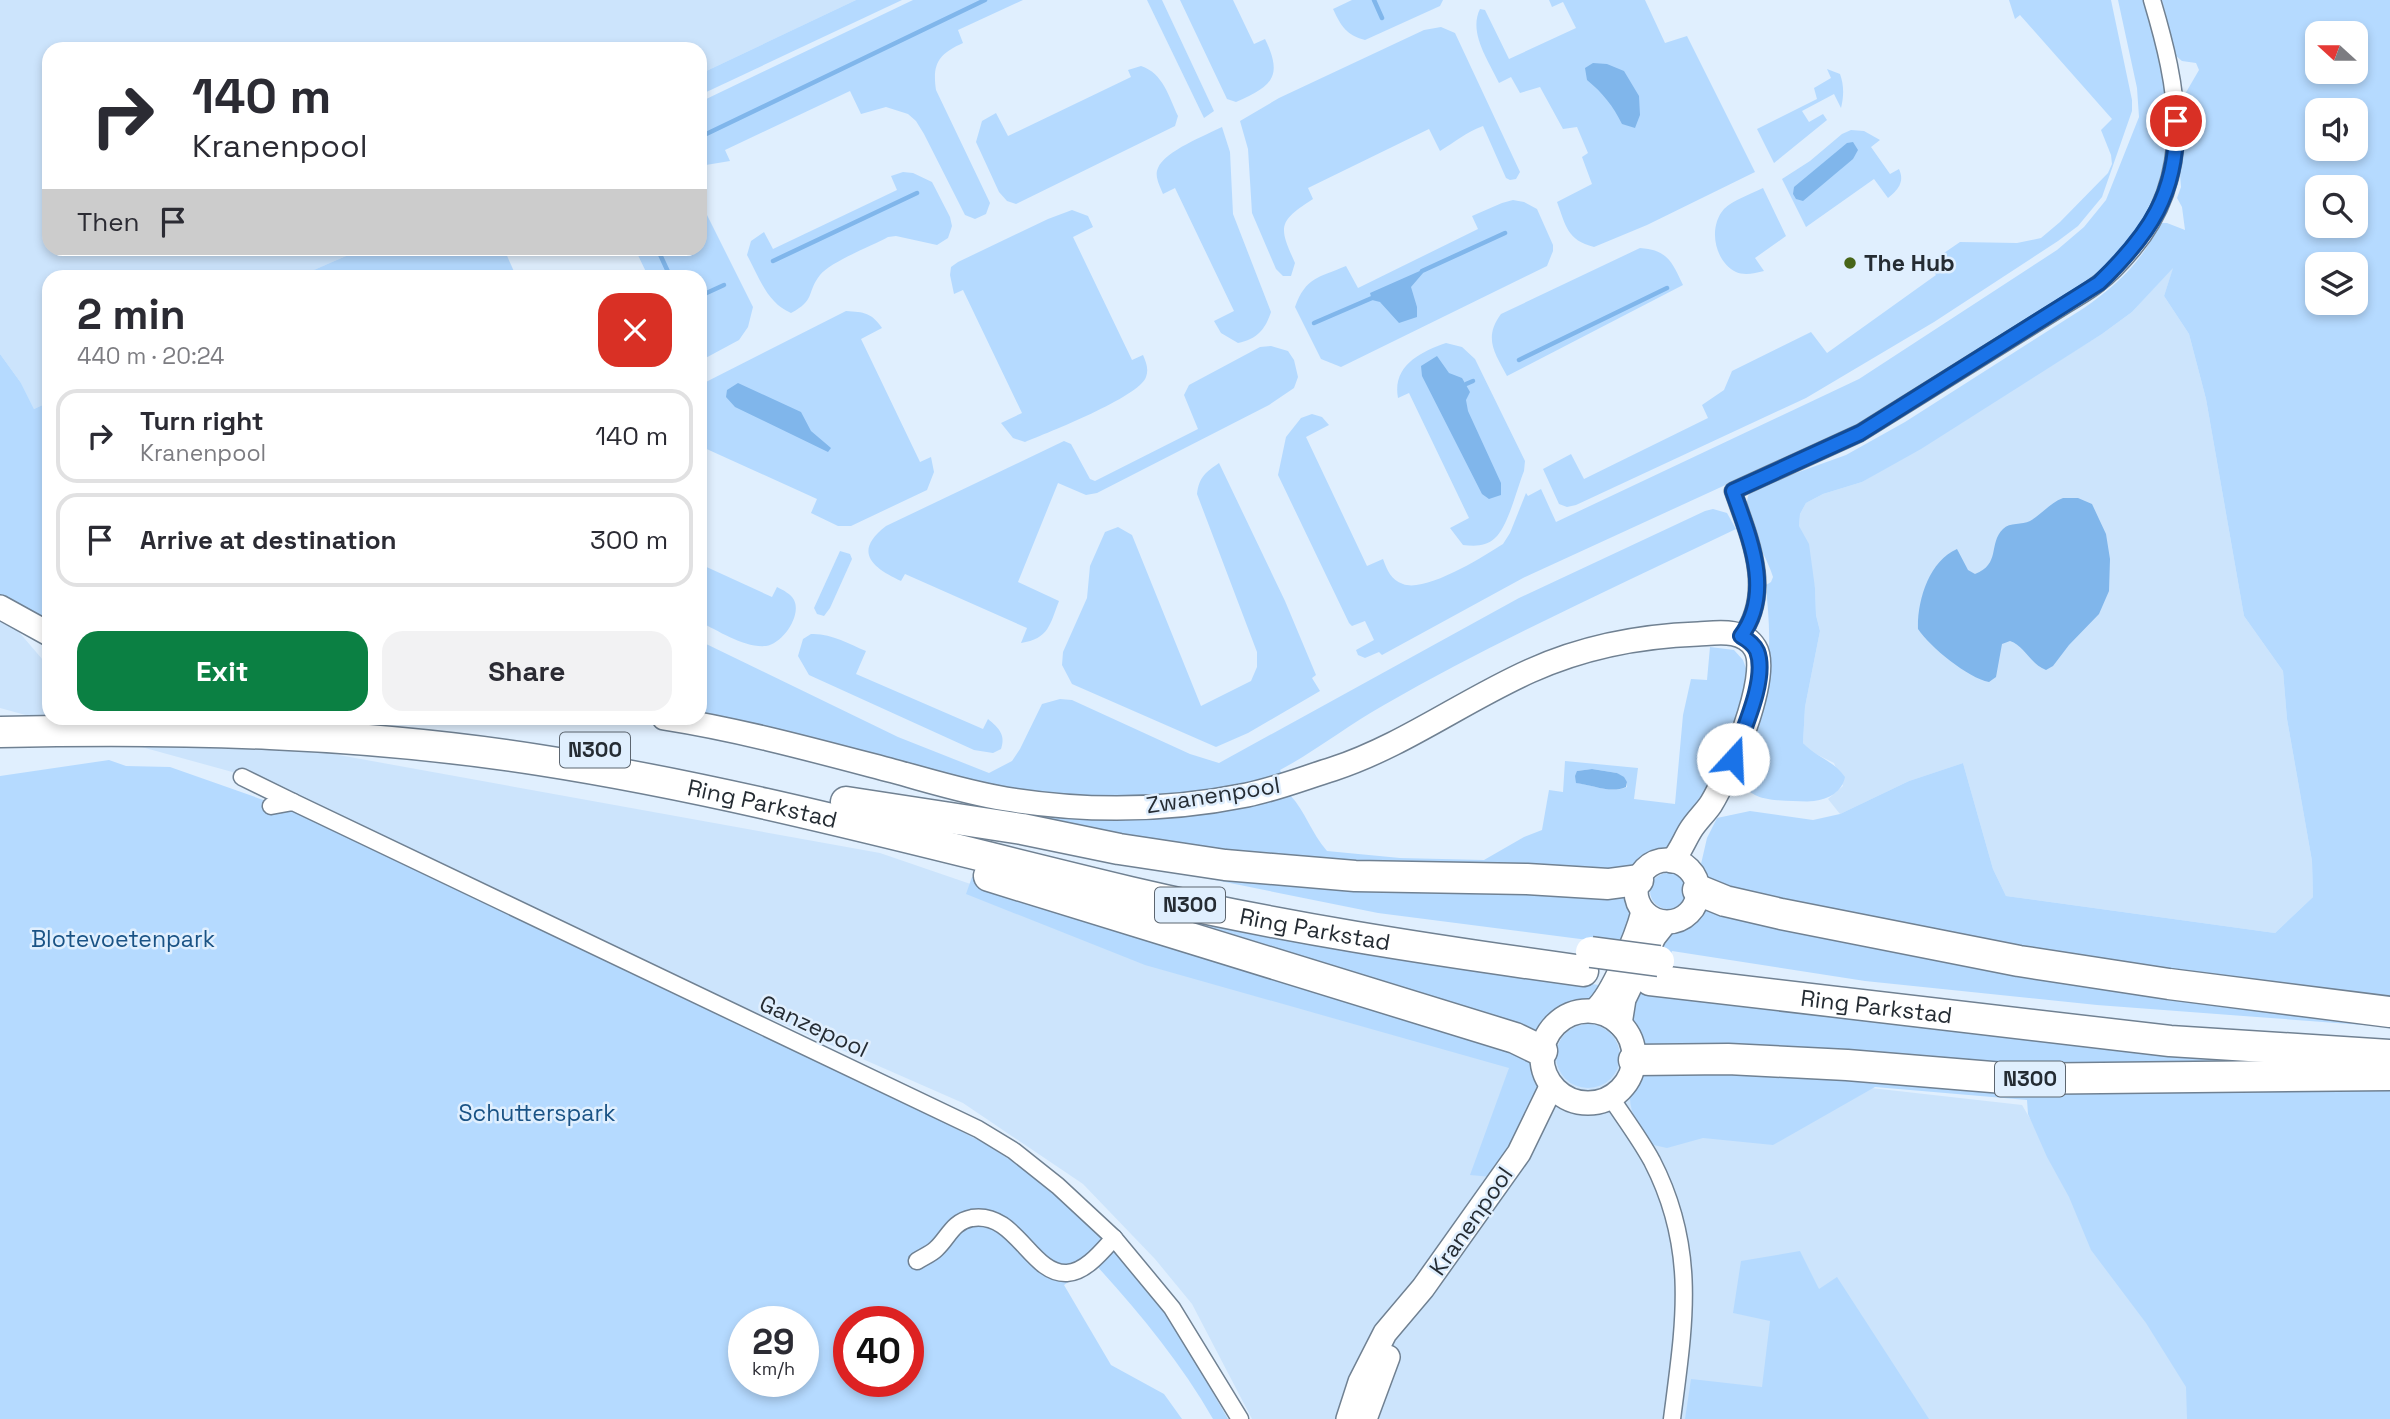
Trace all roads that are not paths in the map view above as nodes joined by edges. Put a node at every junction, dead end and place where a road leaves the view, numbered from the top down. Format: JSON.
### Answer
{"nodes":[{"id":1,"x":2152,"y":0,"type":"edge"},
{"id":2,"x":0,"y":607,"type":"edge"},
{"id":3,"x":42,"y":630,"type":"edge"},
{"id":4,"x":1741,"y":636,"type":"junction"},
{"id":5,"x":42,"y":711,"type":"edge"},
{"id":6,"x":0,"y":712,"type":"edge"},
{"id":7,"x":386,"y":725,"type":"edge"},
{"id":8,"x":698,"y":725,"type":"edge"},
{"id":9,"x":0,"y":732,"type":"edge"},
{"id":10,"x":243,"y":777,"type":"dead end"},
{"id":11,"x":293,"y":802,"type":"junction"},
{"id":12,"x":846,"y":802,"type":"junction"},
{"id":13,"x":271,"y":806,"type":"dead end"},
{"id":14,"x":802,"y":811,"type":"junction"},
{"id":15,"x":1686,"y":873,"type":"junction"},
{"id":16,"x":1638,"y":880,"type":"junction"},
{"id":17,"x":1643,"y":912,"type":"junction"},
{"id":18,"x":1665,"y":923,"type":"junction"},
{"id":19,"x":1587,"y":962,"type":"junction"},
{"id":20,"x":1655,"y":971,"type":"junction"},
{"id":21,"x":1594,"y":1011,"type":"junction"},
{"id":22,"x":2390,"y":1012,"type":"edge"},
{"id":23,"x":1620,"y":1024,"type":"junction"},
{"id":24,"x":2390,"y":1035,"type":"edge"},
{"id":25,"x":1542,"y":1051,"type":"junction"},
{"id":26,"x":2390,"y":1055,"type":"edge"},
{"id":27,"x":1634,"y":1060,"type":"junction"},
{"id":28,"x":2390,"y":1075,"type":"edge"},
{"id":29,"x":1551,"y":1087,"type":"junction"},
{"id":30,"x":1611,"y":1098,"type":"junction"},
{"id":31,"x":1571,"y":1100,"type":"junction"},
{"id":32,"x":1518,"y":1153,"type":"junction"},
{"id":33,"x":1114,"y":1238,"type":"junction"},
{"id":34,"x":917,"y":1261,"type":"dead end"},
{"id":35,"x":1423,"y":1288,"type":"junction"},
{"id":36,"x":1240,"y":1419,"type":"edge"},
{"id":37,"x":1348,"y":1419,"type":"edge"},
{"id":38,"x":1365,"y":1419,"type":"edge"},
{"id":39,"x":1672,"y":1419,"type":"edge"}],
"edges":[{"from":1,"to":4,"type":"street"},
{"from":2,"to":3,"type":"street"},
{"from":4,"to":8,"type":"street","name":"Zwanenpool"},
{"from":4,"to":15,"type":"street"},
{"from":5,"to":6,"type":"highway"},
{"from":7,"to":12,"type":"highway","name":"Ring Parkstad","number":"N300"},
{"from":9,"to":14,"type":"highway","name":"Ring Parkstad","number":"N300"},
{"from":10,"to":11,"type":"street","name":"Ganzepool"},
{"from":11,"to":13,"type":"street"},
{"from":11,"to":33,"type":"street","name":"Ganzepool"},
{"from":12,"to":16,"type":"highway","number":"N300"},
{"from":12,"to":19,"type":"highway","name":"Ring Parkstad","number":"N300"},
{"from":14,"to":19,"type":"highway","name":"Ring Parkstad","number":"N300"},
{"from":14,"to":25,"type":"highway","number":"N300"},
{"from":15,"to":16,"type":"street"},
{"from":15,"to":18,"type":"street"},
{"from":15,"to":22,"type":"highway"},
{"from":16,"to":17,"type":"street"},
{"from":17,"to":18,"type":"street"},
{"from":17,"to":21,"type":"street"},
{"from":18,"to":23,"type":"street"},
{"from":19,"to":20,"type":"highway","name":"Ring Parkstad","number":"N300","bridge":true},
{"from":20,"to":24,"type":"highway","name":"Ring Parkstad","number":"N300"},
{"from":20,"to":26,"type":"highway","name":"Ring Parkstad","number":"N300"},
{"from":21,"to":23,"type":"street"},
{"from":21,"to":25,"type":"street"},
{"from":23,"to":27,"type":"street"},
{"from":25,"to":29,"type":"street"},
{"from":27,"to":28,"type":"highway","number":"N300"},
{"from":27,"to":30,"type":"street"},
{"from":29,"to":31,"type":"street"},
{"from":29,"to":32,"type":"street","name":"Kranenpool"},
{"from":30,"to":31,"type":"street"},
{"from":30,"to":39,"type":"street"},
{"from":31,"to":32,"type":"street","name":"Kranenpool"},
{"from":32,"to":35,"type":"street","name":"Kranenpool"},
{"from":33,"to":34,"type":"street"},
{"from":33,"to":36,"type":"street","name":"Ganzepool"},
{"from":35,"to":37,"type":"street","name":"Kranenpool"},
{"from":35,"to":38,"type":"street","name":"Kranenpool"}]}
